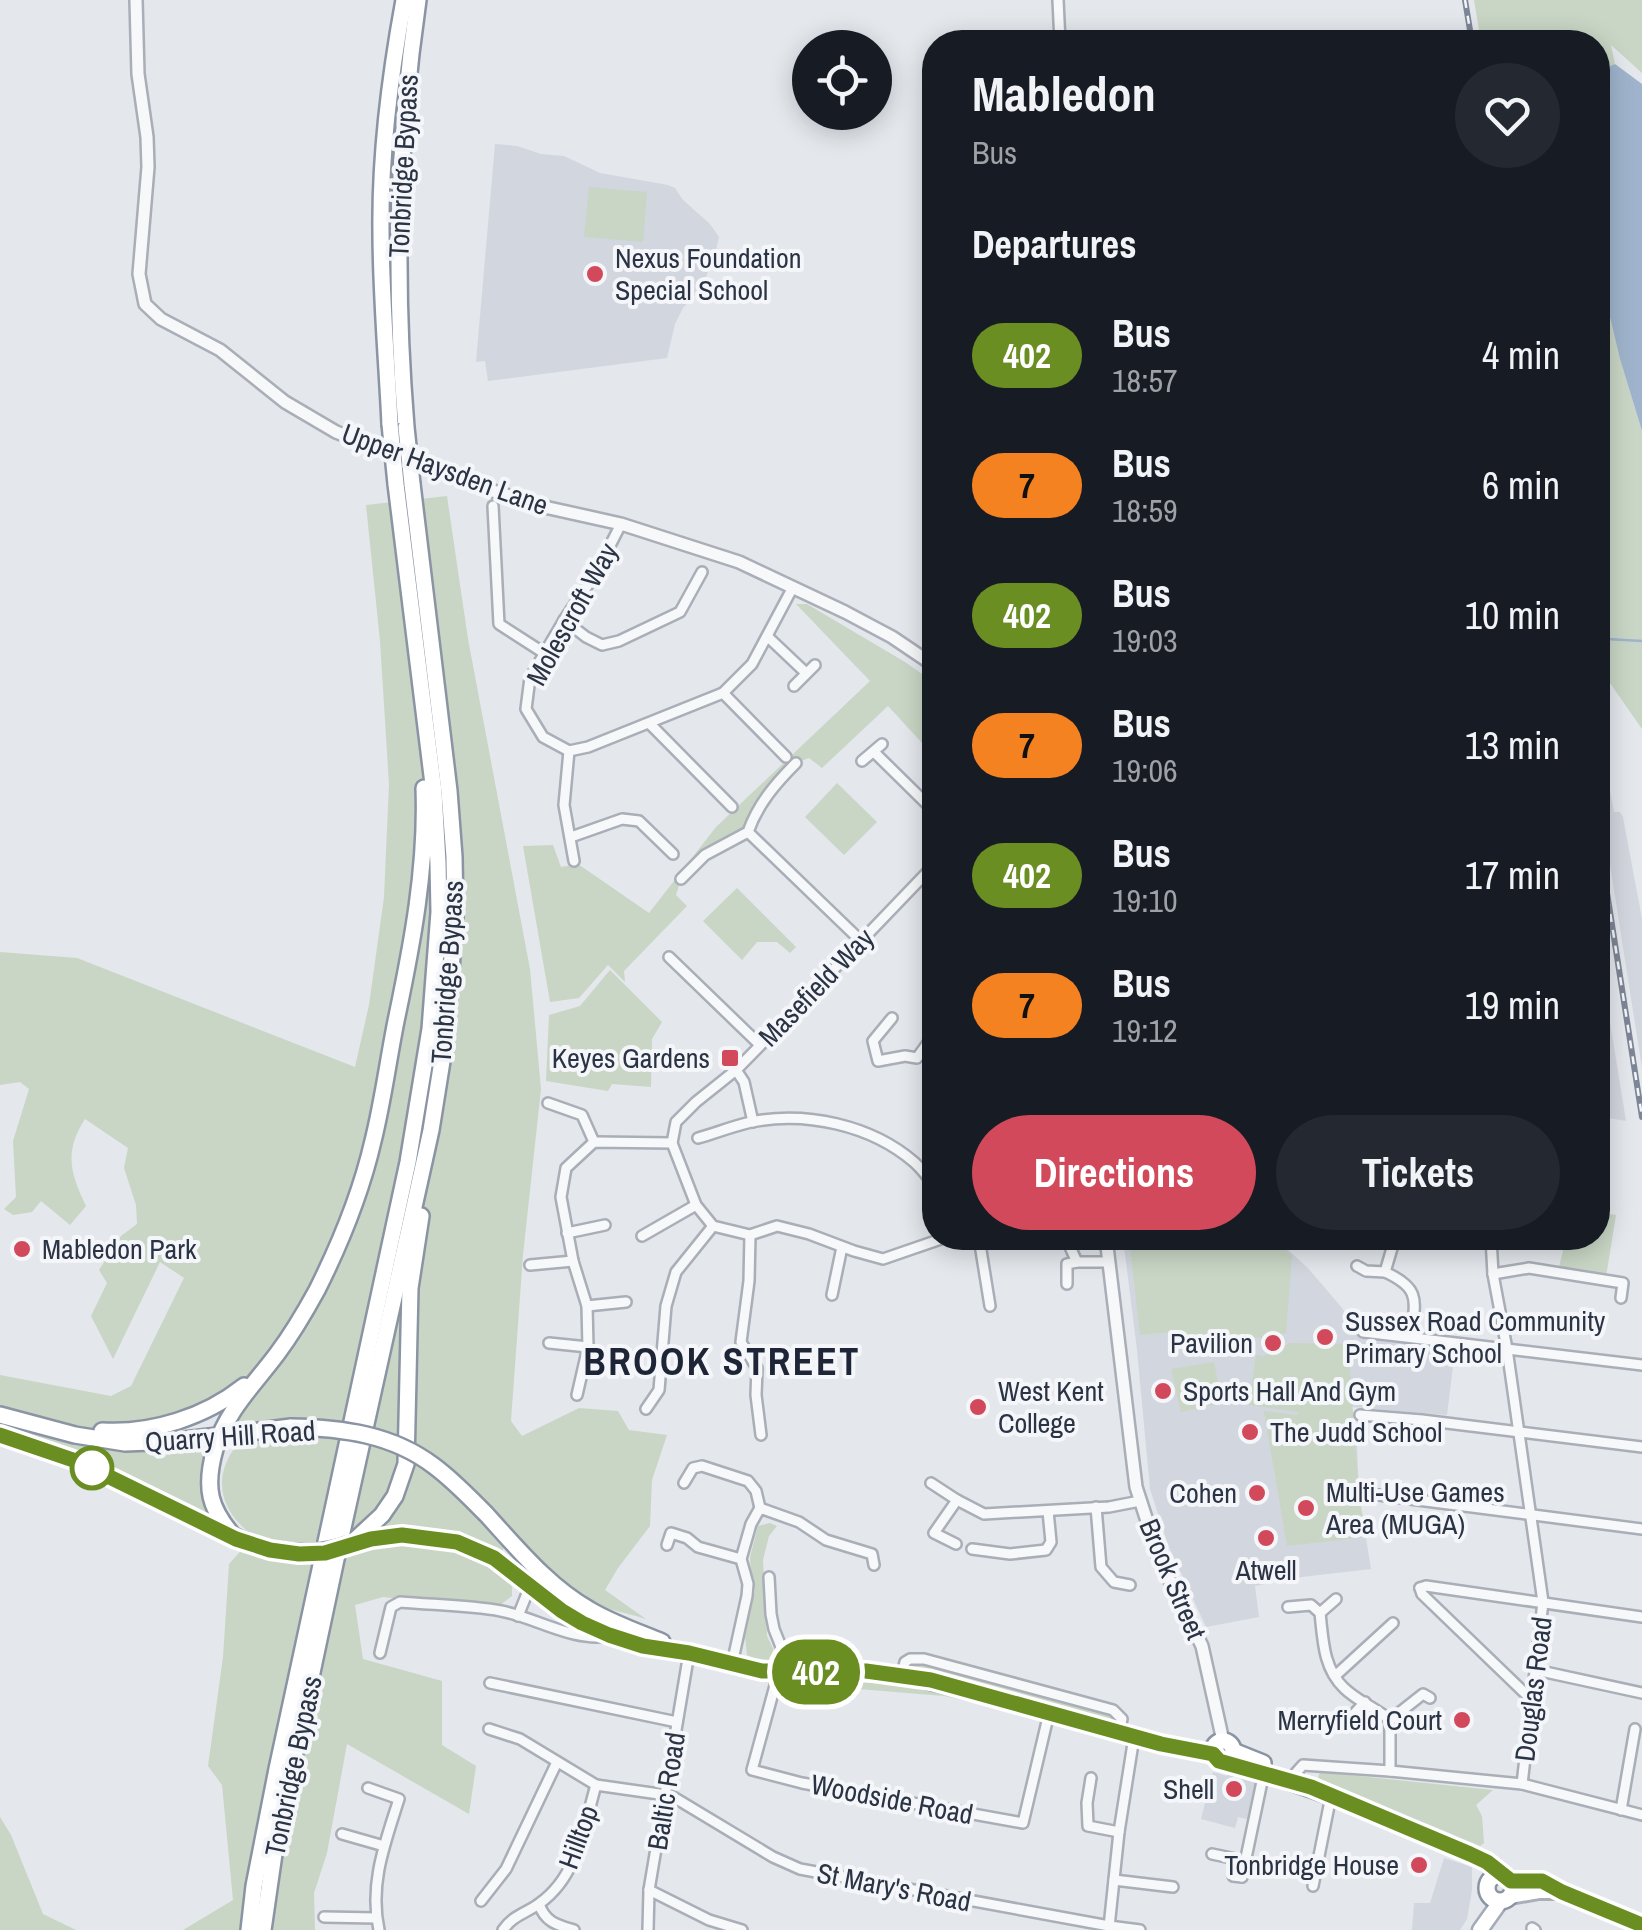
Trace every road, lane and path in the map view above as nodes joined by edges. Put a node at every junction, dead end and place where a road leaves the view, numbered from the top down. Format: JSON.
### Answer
{"nodes":[{"id":1,"x":136,"y":0,"type":"edge"},
{"id":2,"x":404,"y":0,"type":"edge"},
{"id":3,"x":418,"y":0,"type":"edge"},
{"id":4,"x":1058,"y":0,"type":"edge"},
{"id":5,"x":1059,"y":30,"type":"edge"},
{"id":6,"x":398,"y":426,"type":"junction"},
{"id":7,"x":404,"y":484,"type":"junction"},
{"id":8,"x":492,"y":506,"type":"dead end"},
{"id":9,"x":621,"y":524,"type":"junction"},
{"id":10,"x":685,"y":572,"type":"dead end"},
{"id":11,"x":794,"y":587,"type":"junction"},
{"id":12,"x":564,"y":620,"type":"junction"},
{"id":13,"x":768,"y":637,"type":"junction"},
{"id":14,"x":544,"y":653,"type":"junction"},
{"id":15,"x":417,"y":657,"type":"junction"},
{"id":16,"x":922,"y":657,"type":"edge"},
{"id":17,"x":815,"y":665,"type":"dead end"},
{"id":18,"x":806,"y":673,"type":"junction"},
{"id":19,"x":794,"y":686,"type":"dead end"},
{"id":20,"x":723,"y":693,"type":"junction"},
{"id":21,"x":650,"y":724,"type":"junction"},
{"id":22,"x":569,"y":750,"type":"junction"},
{"id":23,"x":862,"y":761,"type":"dead end"},
{"id":24,"x":922,"y":797,"type":"edge"},
{"id":25,"x":732,"y":807,"type":"dead end"},
{"id":26,"x":748,"y":832,"type":"junction"},
{"id":27,"x":571,"y":837,"type":"junction"},
{"id":28,"x":674,"y":854,"type":"dead end"},
{"id":29,"x":574,"y":861,"type":"dead end"},
{"id":30,"x":922,"y":877,"type":"edge"},
{"id":31,"x":681,"y":879,"type":"dead end"},
{"id":32,"x":860,"y":940,"type":"junction"},
{"id":33,"x":669,"y":957,"type":"dead end"},
{"id":34,"x":892,"y":1018,"type":"dead end"},
{"id":35,"x":760,"y":1045,"type":"junction"},
{"id":36,"x":922,"y":1051,"type":"edge"},
{"id":37,"x":736,"y":1070,"type":"junction"},
{"id":38,"x":548,"y":1103,"type":"dead end"},
{"id":39,"x":753,"y":1122,"type":"junction"},
{"id":40,"x":431,"y":1130,"type":"junction"},
{"id":41,"x":698,"y":1138,"type":"dead end"},
{"id":42,"x":594,"y":1142,"type":"junction"},
{"id":43,"x":672,"y":1143,"type":"junction"},
{"id":44,"x":922,"y":1171,"type":"edge"},
{"id":45,"x":696,"y":1205,"type":"junction"},
{"id":46,"x":605,"y":1226,"type":"dead end"},
{"id":47,"x":713,"y":1226,"type":"junction"},
{"id":48,"x":567,"y":1233,"type":"junction"},
{"id":49,"x":750,"y":1235,"type":"junction"},
{"id":50,"x":642,"y":1236,"type":"dead end"},
{"id":51,"x":922,"y":1245,"type":"edge"},
{"id":52,"x":842,"y":1247,"type":"junction"},
{"id":53,"x":981,"y":1250,"type":"edge"},
{"id":54,"x":1072,"y":1250,"type":"edge"},
{"id":55,"x":1108,"y":1250,"type":"edge"},
{"id":56,"x":1391,"y":1250,"type":"edge"},
{"id":57,"x":1492,"y":1250,"type":"edge"},
{"id":58,"x":573,"y":1261,"type":"junction"},
{"id":59,"x":1077,"y":1262,"type":"junction"},
{"id":60,"x":1109,"y":1262,"type":"junction"},
{"id":61,"x":530,"y":1265,"type":"dead end"},
{"id":62,"x":1357,"y":1266,"type":"dead end"},
{"id":63,"x":1385,"y":1272,"type":"junction"},
{"id":64,"x":1493,"y":1274,"type":"junction"},
{"id":65,"x":1066,"y":1284,"type":"dead end"},
{"id":66,"x":832,"y":1296,"type":"dead end"},
{"id":67,"x":1621,"y":1298,"type":"dead end"},
{"id":68,"x":626,"y":1302,"type":"dead end"},
{"id":69,"x":588,"y":1306,"type":"junction"},
{"id":70,"x":990,"y":1306,"type":"dead end"},
{"id":71,"x":1363,"y":1332,"type":"dead end"},
{"id":72,"x":1411,"y":1337,"type":"junction"},
{"id":73,"x":549,"y":1343,"type":"dead end"},
{"id":74,"x":588,"y":1347,"type":"junction"},
{"id":75,"x":1507,"y":1348,"type":"junction"},
{"id":76,"x":1642,"y":1365,"type":"edge"},
{"id":77,"x":264,"y":1370,"type":"junction"},
{"id":78,"x":577,"y":1394,"type":"dead end"},
{"id":79,"x":646,"y":1409,"type":"dead end"},
{"id":80,"x":1360,"y":1415,"type":"dead end"},
{"id":81,"x":0,"y":1416,"type":"edge"},
{"id":82,"x":53,"y":1429,"type":"junction"},
{"id":83,"x":1519,"y":1432,"type":"junction"},
{"id":84,"x":243,"y":1433,"type":"junction"},
{"id":85,"x":0,"y":1435,"type":"edge"},
{"id":86,"x":221,"y":1435,"type":"junction"},
{"id":87,"x":761,"y":1435,"type":"dead end"},
{"id":88,"x":1642,"y":1447,"type":"edge"},
{"id":89,"x":210,"y":1479,"type":"junction"},
{"id":90,"x":684,"y":1483,"type":"dead end"},
{"id":91,"x":932,"y":1483,"type":"dead end"},
{"id":92,"x":1363,"y":1493,"type":"dead end"},
{"id":93,"x":956,"y":1500,"type":"junction"},
{"id":94,"x":1140,"y":1501,"type":"junction"},
{"id":95,"x":760,"y":1508,"type":"junction"},
{"id":96,"x":1096,"y":1508,"type":"junction"},
{"id":97,"x":1048,"y":1511,"type":"junction"},
{"id":98,"x":1531,"y":1516,"type":"junction"},
{"id":99,"x":1642,"y":1530,"type":"edge"},
{"id":100,"x":370,"y":1534,"type":"junction"},
{"id":101,"x":236,"y":1539,"type":"junction"},
{"id":102,"x":956,"y":1544,"type":"dead end"},
{"id":103,"x":667,"y":1545,"type":"dead end"},
{"id":104,"x":972,"y":1549,"type":"dead end"},
{"id":105,"x":875,"y":1556,"type":"dead end"},
{"id":106,"x":740,"y":1559,"type":"junction"},
{"id":107,"x":770,"y":1578,"type":"dead end"},
{"id":108,"x":535,"y":1580,"type":"junction"},
{"id":109,"x":1130,"y":1585,"type":"dead end"},
{"id":110,"x":1336,"y":1598,"type":"dead end"},
{"id":111,"x":1543,"y":1602,"type":"junction"},
{"id":112,"x":1288,"y":1608,"type":"dead end"},
{"id":113,"x":1320,"y":1612,"type":"junction"},
{"id":114,"x":518,"y":1616,"type":"junction"},
{"id":115,"x":1642,"y":1617,"type":"edge"},
{"id":116,"x":1393,"y":1623,"type":"dead end"},
{"id":117,"x":609,"y":1635,"type":"junction"},
{"id":118,"x":380,"y":1653,"type":"dead end"},
{"id":119,"x":689,"y":1653,"type":"junction"},
{"id":120,"x":732,"y":1664,"type":"junction"},
{"id":121,"x":1536,"y":1670,"type":"junction"},
{"id":122,"x":785,"y":1671,"type":"junction"},
{"id":123,"x":902,"y":1675,"type":"junction"},
{"id":124,"x":1335,"y":1676,"type":"junction"},
{"id":125,"x":490,"y":1683,"type":"dead end"},
{"id":126,"x":1642,"y":1693,"type":"edge"},
{"id":127,"x":1430,"y":1698,"type":"dead end"},
{"id":128,"x":1532,"y":1700,"type":"junction"},
{"id":129,"x":1365,"y":1702,"type":"junction"},
{"id":130,"x":1049,"y":1713,"type":"junction"},
{"id":131,"x":1390,"y":1720,"type":"junction"},
{"id":132,"x":677,"y":1722,"type":"junction"},
{"id":133,"x":1342,"y":1727,"type":"dead end"},
{"id":134,"x":489,"y":1729,"type":"dead end"},
{"id":135,"x":1635,"y":1729,"type":"dead end"},
{"id":136,"x":1126,"y":1734,"type":"junction"},
{"id":137,"x":1223,"y":1752,"type":"junction"},
{"id":138,"x":557,"y":1762,"type":"junction"},
{"id":139,"x":1390,"y":1771,"type":"junction"},
{"id":140,"x":1264,"y":1772,"type":"junction"},
{"id":141,"x":1294,"y":1775,"type":"junction"},
{"id":142,"x":1092,"y":1778,"type":"dead end"},
{"id":143,"x":1522,"y":1784,"type":"junction"},
{"id":144,"x":596,"y":1785,"type":"junction"},
{"id":145,"x":1311,"y":1787,"type":"junction"},
{"id":146,"x":368,"y":1788,"type":"dead end"},
{"id":147,"x":666,"y":1795,"type":"junction"},
{"id":148,"x":1332,"y":1795,"type":"junction"},
{"id":149,"x":1621,"y":1810,"type":"junction"},
{"id":150,"x":1642,"y":1815,"type":"edge"},
{"id":151,"x":1119,"y":1832,"type":"junction"},
{"id":152,"x":342,"y":1834,"type":"dead end"},
{"id":153,"x":384,"y":1846,"type":"junction"},
{"id":154,"x":1212,"y":1854,"type":"dead end"},
{"id":155,"x":1114,"y":1880,"type":"junction"},
{"id":156,"x":477,"y":1883,"type":"dead end"},
{"id":157,"x":1313,"y":1886,"type":"dead end"},
{"id":158,"x":1173,"y":1887,"type":"dead end"},
{"id":159,"x":1500,"y":1889,"type":"junction"},
{"id":160,"x":649,"y":1890,"type":"junction"},
{"id":161,"x":489,"y":1891,"type":"junction"},
{"id":162,"x":481,"y":1902,"type":"dead end"},
{"id":163,"x":539,"y":1904,"type":"junction"},
{"id":164,"x":324,"y":1917,"type":"dead end"},
{"id":165,"x":376,"y":1918,"type":"junction"},
{"id":166,"x":1642,"y":1925,"type":"edge"},
{"id":167,"x":1109,"y":1928,"type":"edge"},
{"id":168,"x":249,"y":1930,"type":"edge"},
{"id":169,"x":263,"y":1930,"type":"edge"},
{"id":170,"x":379,"y":1930,"type":"edge"},
{"id":171,"x":503,"y":1930,"type":"edge"},
{"id":172,"x":574,"y":1930,"type":"edge"},
{"id":173,"x":648,"y":1930,"type":"edge"},
{"id":174,"x":742,"y":1930,"type":"edge"},
{"id":175,"x":1140,"y":1930,"type":"edge"},
{"id":176,"x":1479,"y":1930,"type":"edge"}],
"edges":[{"from":1,"to":9,"type":"street","name":"Upper Haysden Lane"},
{"from":2,"to":6,"type":"highway","name":"Tonbridge Bypass"},
{"from":3,"to":6,"type":"highway","name":"Tonbridge Bypass"},
{"from":4,"to":5,"type":"street"},
{"from":6,"to":7,"type":"highway","name":"Tonbridge Bypass","bridge":true},
{"from":7,"to":15,"type":"highway","name":"Tonbridge Bypass"},
{"from":7,"to":40,"type":"highway","name":"Tonbridge Bypass"},
{"from":8,"to":14,"type":"street"},
{"from":9,"to":11,"type":"street","name":"Upper Haysden Lane"},
{"from":9,"to":12,"type":"street","name":"Molescroft Way"},
{"from":10,"to":12,"type":"street"},
{"from":11,"to":13,"type":"street"},
{"from":11,"to":16,"type":"street","name":"Upper Haysden Lane"},
{"from":12,"to":14,"type":"street","name":"Molescroft Way"},
{"from":13,"to":18,"type":"street"},
{"from":13,"to":20,"type":"street"},
{"from":14,"to":22,"type":"street","name":"Molescroft Way"},
{"from":15,"to":77,"type":"highway"},
{"from":15,"to":168,"type":"highway","name":"Tonbridge Bypass"},
{"from":17,"to":18,"type":"street"},
{"from":18,"to":19,"type":"street"},
{"from":20,"to":21,"type":"street"},
{"from":20,"to":26,"type":"street"},
{"from":21,"to":22,"type":"street"},
{"from":21,"to":25,"type":"street"},
{"from":22,"to":27,"type":"street"},
{"from":23,"to":24,"type":"street"},
{"from":26,"to":31,"type":"street"},
{"from":26,"to":32,"type":"street"},
{"from":27,"to":28,"type":"street"},
{"from":27,"to":29,"type":"street"},
{"from":30,"to":32,"type":"street","name":"Masefield Way"},
{"from":32,"to":35,"type":"street","name":"Masefield Way"},
{"from":33,"to":35,"type":"street"},
{"from":34,"to":36,"type":"street"},
{"from":35,"to":37,"type":"street","name":"Masefield Way"},
{"from":37,"to":39,"type":"street","name":"Masefield Way"},
{"from":37,"to":43,"type":"street"},
{"from":38,"to":42,"type":"street"},
{"from":39,"to":41,"type":"street"},
{"from":39,"to":44,"type":"street"},
{"from":40,"to":100,"type":"highway"},
{"from":40,"to":169,"type":"highway","name":"Tonbridge Bypass"},
{"from":42,"to":43,"type":"street"},
{"from":42,"to":48,"type":"street"},
{"from":43,"to":45,"type":"street"},
{"from":45,"to":47,"type":"street"},
{"from":45,"to":50,"type":"street"},
{"from":46,"to":48,"type":"street"},
{"from":47,"to":49,"type":"street"},
{"from":47,"to":79,"type":"street"},
{"from":48,"to":58,"type":"street"},
{"from":49,"to":52,"type":"street"},
{"from":49,"to":87,"type":"street"},
{"from":51,"to":52,"type":"street"},
{"from":52,"to":66,"type":"street"},
{"from":53,"to":70,"type":"street"},
{"from":54,"to":59,"type":"street"},
{"from":55,"to":60,"type":"street","name":"Brook Street"},
{"from":56,"to":63,"type":"street"},
{"from":57,"to":64,"type":"street","name":"Douglas Road"},
{"from":58,"to":61,"type":"street"},
{"from":58,"to":69,"type":"street"},
{"from":59,"to":60,"type":"street"},
{"from":59,"to":65,"type":"street"},
{"from":60,"to":94,"type":"street","name":"Brook Street"},
{"from":62,"to":63,"type":"street"},
{"from":63,"to":72,"type":"street"},
{"from":64,"to":67,"type":"street"},
{"from":64,"to":75,"type":"street","name":"Douglas Road"},
{"from":68,"to":69,"type":"street"},
{"from":69,"to":74,"type":"street"},
{"from":71,"to":72,"type":"street"},
{"from":72,"to":75,"type":"street"},
{"from":73,"to":74,"type":"street"},
{"from":74,"to":78,"type":"street"},
{"from":75,"to":76,"type":"street"},
{"from":75,"to":83,"type":"street","name":"Douglas Road"},
{"from":77,"to":82,"type":"highway"},
{"from":77,"to":86,"type":"highway"},
{"from":80,"to":83,"type":"street"},
{"from":81,"to":82,"type":"highway","name":"Quarry Hill Road"},
{"from":82,"to":86,"type":"highway","name":"Quarry Hill Road"},
{"from":83,"to":88,"type":"street"},
{"from":83,"to":98,"type":"street","name":"Douglas Road"},
{"from":84,"to":86,"type":"highway","name":"Quarry Hill Road"},
{"from":84,"to":89,"type":"highway"},
{"from":84,"to":108,"type":"highway","name":"Quarry Hill Road","bridge":true},
{"from":85,"to":101,"type":"highway"},
{"from":86,"to":89,"type":"highway"},
{"from":89,"to":101,"type":"highway"},
{"from":90,"to":95,"type":"street"},
{"from":91,"to":93,"type":"street"},
{"from":92,"to":98,"type":"street"},
{"from":93,"to":97,"type":"street"},
{"from":93,"to":102,"type":"street"},
{"from":94,"to":96,"type":"street"},
{"from":94,"to":137,"type":"street","name":"Brook Street"},
{"from":95,"to":105,"type":"street"},
{"from":95,"to":106,"type":"street"},
{"from":96,"to":97,"type":"street"},
{"from":96,"to":109,"type":"street"},
{"from":97,"to":104,"type":"street"},
{"from":98,"to":99,"type":"street"},
{"from":98,"to":111,"type":"street","name":"Douglas Road"},
{"from":100,"to":101,"type":"highway","bridge":true},
{"from":100,"to":108,"type":"highway","name":"Quarry Hill Road"},
{"from":103,"to":106,"type":"street"},
{"from":106,"to":120,"type":"street"},
{"from":107,"to":122,"type":"street"},
{"from":108,"to":114,"type":"street"},
{"from":108,"to":117,"type":"highway","name":"Quarry Hill Road"},
{"from":108,"to":119,"type":"highway","name":"Quarry Hill Road"},
{"from":110,"to":113,"type":"street"},
{"from":111,"to":115,"type":"street"},
{"from":111,"to":121,"type":"street","name":"Douglas Road"},
{"from":111,"to":128,"type":"street"},
{"from":112,"to":113,"type":"street"},
{"from":113,"to":124,"type":"street"},
{"from":114,"to":117,"type":"street","name":"Quarry Hill Road"},
{"from":114,"to":118,"type":"street","name":"Quarry Hill Road"},
{"from":116,"to":124,"type":"street"},
{"from":117,"to":119,"type":"highway","name":"Quarry Hill Road"},
{"from":119,"to":120,"type":"highway","name":"Quarry Hill Road"},
{"from":119,"to":132,"type":"street","name":"Baltic Road"},
{"from":120,"to":122,"type":"highway","name":"Quarry Hill Road"},
{"from":121,"to":126,"type":"street"},
{"from":121,"to":128,"type":"street","name":"Douglas Road"},
{"from":122,"to":123,"type":"highway","name":"Quarry Hill Road"},
{"from":122,"to":130,"type":"street","name":"Woodside Road"},
{"from":123,"to":130,"type":"highway","name":"Quarry Hill Road"},
{"from":123,"to":136,"type":"street"},
{"from":124,"to":129,"type":"street"},
{"from":125,"to":132,"type":"street"},
{"from":127,"to":131,"type":"street"},
{"from":128,"to":143,"type":"street","name":"Douglas Road"},
{"from":129,"to":131,"type":"street"},
{"from":129,"to":133,"type":"street"},
{"from":130,"to":136,"type":"highway","name":"Quarry Hill Road"},
{"from":131,"to":139,"type":"street"},
{"from":132,"to":147,"type":"street","name":"Baltic Road"},
{"from":134,"to":138,"type":"street"},
{"from":135,"to":149,"type":"street"},
{"from":136,"to":137,"type":"highway","name":"Quarry Hill Road"},
{"from":136,"to":151,"type":"street"},
{"from":137,"to":140,"type":"highway","name":"Quarry Hill Road"},
{"from":137,"to":141,"type":"highway","name":"Quarry Hill Road"},
{"from":138,"to":144,"type":"street"},
{"from":138,"to":161,"type":"street"},
{"from":139,"to":141,"type":"street"},
{"from":139,"to":143,"type":"street"},
{"from":140,"to":145,"type":"highway","name":"Quarry Hill Road"},
{"from":140,"to":154,"type":"street"},
{"from":141,"to":145,"type":"highway","name":"Quarry Hill Road"},
{"from":142,"to":151,"type":"street"},
{"from":143,"to":149,"type":"street"},
{"from":144,"to":147,"type":"street","name":"Hilltop"},
{"from":144,"to":163,"type":"street","name":"Hilltop"},
{"from":145,"to":148,"type":"highway","name":"Quarry Hill Road"},
{"from":146,"to":153,"type":"street"},
{"from":147,"to":160,"type":"street","name":"Baltic Road"},
{"from":147,"to":167,"type":"street","name":"St Mary's Road"},
{"from":148,"to":157,"type":"street"},
{"from":148,"to":159,"type":"highway","name":"Quarry Hill Road"},
{"from":149,"to":150,"type":"street"},
{"from":151,"to":155,"type":"street"},
{"from":152,"to":153,"type":"street"},
{"from":153,"to":165,"type":"street"},
{"from":155,"to":158,"type":"street"},
{"from":155,"to":167,"type":"street"},
{"from":156,"to":161,"type":"street"},
{"from":159,"to":166,"type":"main road"},
{"from":159,"to":176,"type":"main road"},
{"from":160,"to":173,"type":"street","name":"Baltic Road"},
{"from":160,"to":174,"type":"street"},
{"from":161,"to":162,"type":"street"},
{"from":163,"to":171,"type":"street","name":"Hilltop"},
{"from":163,"to":172,"type":"street"},
{"from":164,"to":165,"type":"street"},
{"from":165,"to":170,"type":"street"},
{"from":167,"to":175,"type":"street","name":"St Mary's Road"}]}
